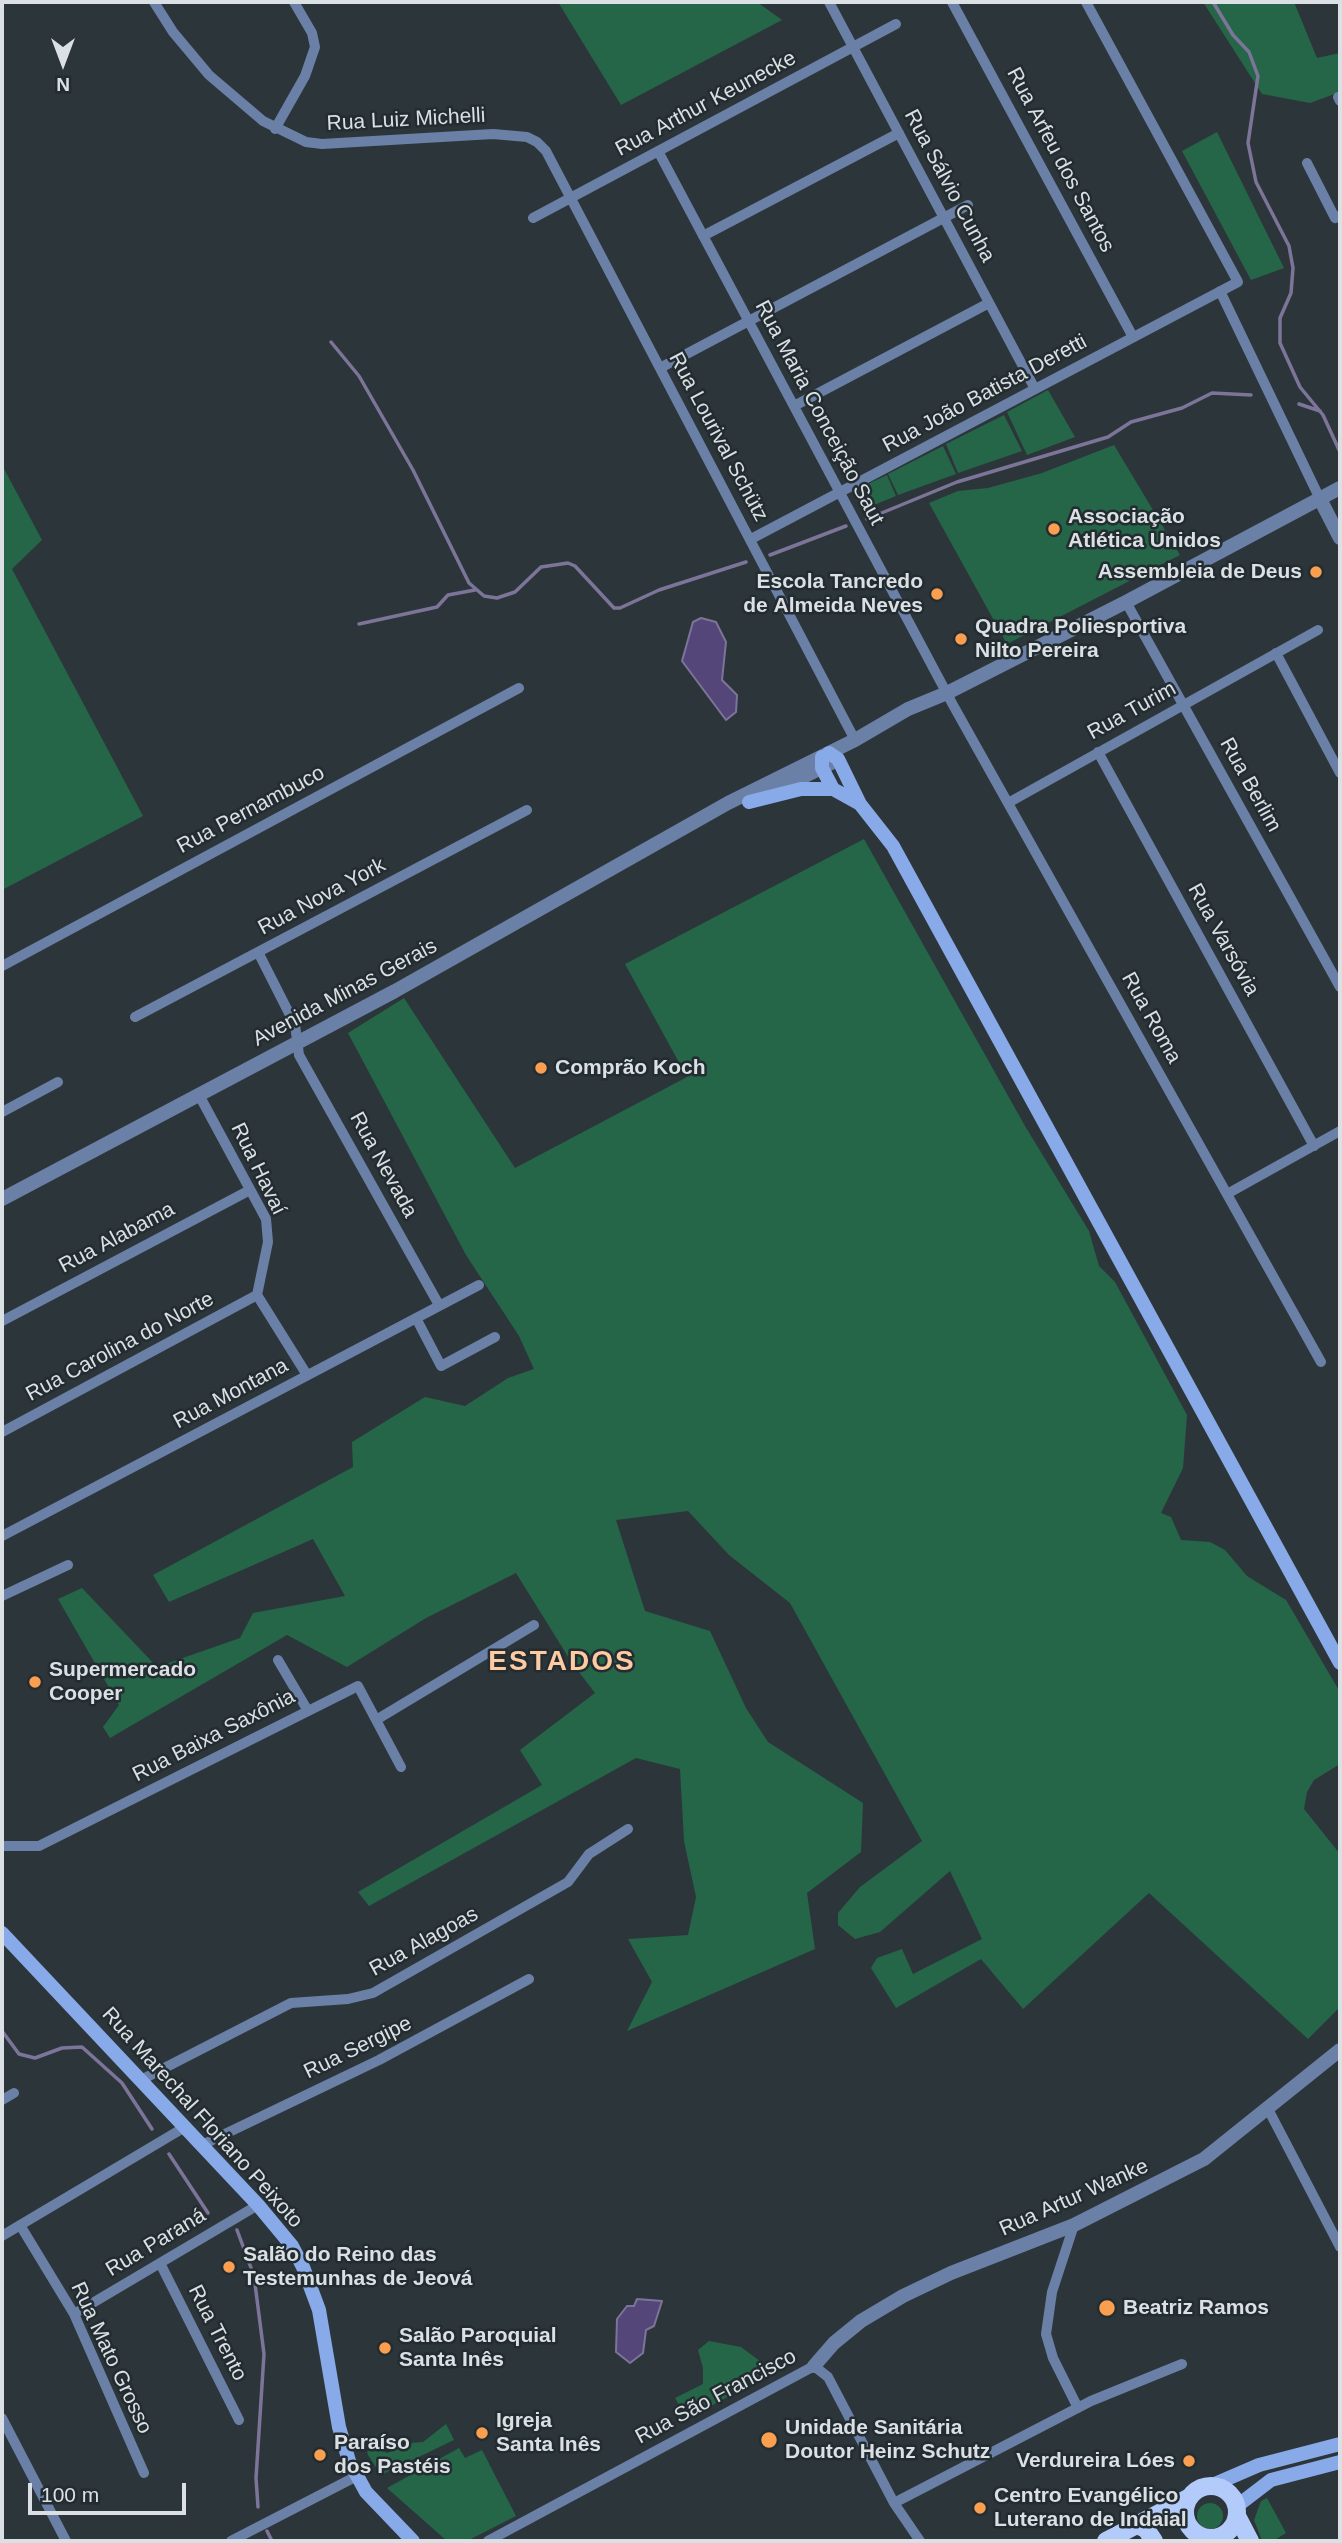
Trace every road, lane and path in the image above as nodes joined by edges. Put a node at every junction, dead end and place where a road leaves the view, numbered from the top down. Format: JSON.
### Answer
{"nodes":[{"id":1,"x":154,"y":2,"type":"edge"},
{"id":2,"x":294,"y":2,"type":"edge"},
{"id":3,"x":829,"y":2,"type":"edge"},
{"id":4,"x":952,"y":2,"type":"edge"},
{"id":5,"x":1086,"y":2,"type":"edge"},
{"id":6,"x":896,"y":24,"type":"dead end"},
{"id":7,"x":853,"y":47,"type":"junction"},
{"id":8,"x":275,"y":128,"type":"junction"},
{"id":9,"x":899,"y":133,"type":"junction"},
{"id":10,"x":546,"y":151,"type":"joint"},
{"id":11,"x":658,"y":151,"type":"junction"},
{"id":12,"x":1307,"y":163,"type":"dead end"},
{"id":13,"x":570,"y":198,"type":"junction"},
{"id":14,"x":968,"y":205,"type":"dead end"},
{"id":15,"x":1340,"y":216,"type":"edge"},
{"id":16,"x":533,"y":218,"type":"dead end"},
{"id":17,"x":944,"y":218,"type":"junction"},
{"id":18,"x":703,"y":236,"type":"junction"},
{"id":19,"x":1220,"y":291,"type":"junction"},
{"id":20,"x":989,"y":303,"type":"junction"},
{"id":21,"x":748,"y":321,"type":"junction"},
{"id":22,"x":1133,"y":337,"type":"junction"},
{"id":23,"x":660,"y":368,"type":"junction"},
{"id":24,"x":1035,"y":389,"type":"junction"},
{"id":25,"x":794,"y":406,"type":"junction"},
{"id":26,"x":1340,"y":488,"type":"edge"},
{"id":27,"x":840,"y":492,"type":"junction"},
{"id":28,"x":1320,"y":499,"type":"junction"},
{"id":29,"x":1340,"y":538,"type":"edge"},
{"id":30,"x":751,"y":540,"type":"junction"},
{"id":31,"x":1126,"y":602,"type":"junction"},
{"id":32,"x":1318,"y":630,"type":"dead end"},
{"id":33,"x":1276,"y":653,"type":"junction"},
{"id":34,"x":519,"y":688,"type":"dead end"},
{"id":35,"x":943,"y":694,"type":"junction"},
{"id":36,"x":1183,"y":705,"type":"junction"},
{"id":37,"x":855,"y":740,"type":"junction"},
{"id":38,"x":1098,"y":752,"type":"junction"},
{"id":39,"x":828,"y":759,"type":"junction"},
{"id":40,"x":1340,"y":773,"type":"edge"},
{"id":41,"x":833,"y":789,"type":"junction"},
{"id":42,"x":749,"y":802,"type":"junction"},
{"id":43,"x":1008,"y":803,"type":"junction"},
{"id":44,"x":860,"y":804,"type":"junction"},
{"id":45,"x":527,"y":810,"type":"dead end"},
{"id":46,"x":705,"y":819,"type":"junction"},
{"id":47,"x":258,"y":952,"type":"junction"},
{"id":48,"x":2,"y":966,"type":"edge"},
{"id":49,"x":1340,"y":987,"type":"edge"},
{"id":50,"x":135,"y":1017,"type":"dead end"},
{"id":51,"x":298,"y":1042,"type":"junction"},
{"id":52,"x":58,"y":1082,"type":"dead end"},
{"id":53,"x":200,"y":1094,"type":"junction"},
{"id":54,"x":2,"y":1112,"type":"edge"},
{"id":55,"x":1340,"y":1131,"type":"edge"},
{"id":56,"x":1314,"y":1146,"type":"junction"},
{"id":57,"x":250,"y":1190,"type":"junction"},
{"id":58,"x":1227,"y":1194,"type":"junction"},
{"id":59,"x":2,"y":1199,"type":"edge"},
{"id":60,"x":479,"y":1284,"type":"dead end"},
{"id":61,"x":257,"y":1295,"type":"junction"},
{"id":62,"x":439,"y":1306,"type":"junction"},
{"id":63,"x":416,"y":1318,"type":"junction"},
{"id":64,"x":2,"y":1321,"type":"edge"},
{"id":65,"x":495,"y":1337,"type":"dead end"},
{"id":66,"x":1321,"y":1362,"type":"dead end"},
{"id":67,"x":307,"y":1375,"type":"junction"},
{"id":68,"x":2,"y":1432,"type":"edge"},
{"id":69,"x":2,"y":1536,"type":"edge"},
{"id":70,"x":68,"y":1565,"type":"dead end"},
{"id":71,"x":2,"y":1596,"type":"edge"},
{"id":72,"x":534,"y":1625,"type":"dead end"},
{"id":73,"x":278,"y":1660,"type":"dead end"},
{"id":74,"x":1340,"y":1663,"type":"edge"},
{"id":75,"x":308,"y":1711,"type":"junction"},
{"id":76,"x":376,"y":1720,"type":"junction"},
{"id":77,"x":401,"y":1767,"type":"dead end"},
{"id":78,"x":628,"y":1829,"type":"dead end"},
{"id":79,"x":2,"y":1846,"type":"edge"},
{"id":80,"x":2,"y":1933,"type":"edge"},
{"id":81,"x":529,"y":1979,"type":"dead end"},
{"id":82,"x":1340,"y":2050,"type":"edge"},
{"id":83,"x":141,"y":2080,"type":"junction"},
{"id":84,"x":14,"y":2093,"type":"dead end"},
{"id":85,"x":2,"y":2100,"type":"edge"},
{"id":86,"x":1268,"y":2109,"type":"junction"},
{"id":87,"x":185,"y":2127,"type":"junction"},
{"id":88,"x":202,"y":2145,"type":"junction"},
{"id":89,"x":258,"y":2205,"type":"junction"},
{"id":90,"x":20,"y":2225,"type":"junction"},
{"id":91,"x":1074,"y":2225,"type":"junction"},
{"id":92,"x":2,"y":2236,"type":"edge"},
{"id":93,"x":1340,"y":2247,"type":"edge"},
{"id":94,"x":160,"y":2263,"type":"junction"},
{"id":95,"x":74,"y":2314,"type":"junction"},
{"id":96,"x":1182,"y":2364,"type":"dead end"},
{"id":97,"x":814,"y":2366,"type":"junction"},
{"id":98,"x":1078,"y":2409,"type":"junction"},
{"id":99,"x":2,"y":2418,"type":"edge"},
{"id":100,"x":239,"y":2420,"type":"dead end"},
{"id":101,"x":1335,"y":2445,"type":"edge"},
{"id":102,"x":1338,"y":2463,"type":"edge"},
{"id":103,"x":144,"y":2473,"type":"dead end"},
{"id":104,"x":357,"y":2476,"type":"junction"},
{"id":105,"x":1208,"y":2487,"type":"junction"},
{"id":106,"x":1190,"y":2497,"type":"junction"},
{"id":107,"x":894,"y":2503,"type":"junction"},
{"id":108,"x":1237,"y":2511,"type":"junction"},
{"id":109,"x":1135,"y":2524,"type":"junction"},
{"id":110,"x":1201,"y":2537,"type":"edge"},
{"id":111,"x":66,"y":2541,"type":"edge"},
{"id":112,"x":231,"y":2541,"type":"edge"},
{"id":113,"x":413,"y":2541,"type":"edge"},
{"id":114,"x":488,"y":2541,"type":"edge"},
{"id":115,"x":920,"y":2541,"type":"edge"},
{"id":116,"x":1106,"y":2541,"type":"edge"},
{"id":117,"x":1154,"y":2541,"type":"edge"},
{"id":118,"x":1177,"y":2541,"type":"edge"},
{"id":119,"x":1250,"y":2541,"type":"edge"}],
"edges":[{"from":1,"to":8,"type":"street","name":"Rua Luiz Michelli"},
{"from":2,"to":8,"type":"street"},
{"from":3,"to":7,"type":"street","name":"Rua Sálvio Cunha"},
{"from":4,"to":22,"type":"street","name":"Rua Arfeu dos Santos"},
{"from":5,"to":19,"type":"street","name":"Rua João Batista Deretti"},
{"from":6,"to":7,"type":"street","name":"Rua Arthur Keunecke"},
{"from":7,"to":9,"type":"street","name":"Rua Sálvio Cunha"},
{"from":7,"to":11,"type":"street","name":"Rua Arthur Keunecke"},
{"from":8,"to":10,"type":"street","name":"Rua Luiz Michelli"},
{"from":9,"to":17,"type":"street","name":"Rua Sálvio Cunha"},
{"from":9,"to":18,"type":"street"},
{"from":10,"to":13,"type":"street","name":"Rua Lourival Schütz"},
{"from":11,"to":13,"type":"street","name":"Rua Arthur Keunecke"},
{"from":11,"to":18,"type":"street","name":"Rua Maria Conceição Saut"},
{"from":12,"to":15,"type":"street"},
{"from":13,"to":16,"type":"street","name":"Rua Arthur Keunecke"},
{"from":13,"to":23,"type":"street","name":"Rua Lourival Schütz"},
{"from":14,"to":17,"type":"street"},
{"from":17,"to":20,"type":"street","name":"Rua Sálvio Cunha"},
{"from":17,"to":21,"type":"street"},
{"from":18,"to":21,"type":"street","name":"Rua Maria Conceição Saut"},
{"from":19,"to":22,"type":"street","name":"Rua João Batista Deretti"},
{"from":19,"to":28,"type":"street"},
{"from":20,"to":24,"type":"street","name":"Rua Sálvio Cunha"},
{"from":20,"to":25,"type":"street"},
{"from":21,"to":23,"type":"street"},
{"from":21,"to":25,"type":"street","name":"Rua Maria Conceição Saut"},
{"from":22,"to":24,"type":"street","name":"Rua João Batista Deretti"},
{"from":23,"to":30,"type":"street","name":"Rua Lourival Schütz"},
{"from":24,"to":27,"type":"street","name":"Rua João Batista Deretti"},
{"from":25,"to":27,"type":"street","name":"Rua Maria Conceição Saut"},
{"from":26,"to":28,"type":"street","name":"Avenida Minas Gerais"},
{"from":27,"to":30,"type":"street","name":"Rua João Batista Deretti"},
{"from":27,"to":35,"type":"street","name":"Rua Maria Conceição Saut"},
{"from":28,"to":29,"type":"street"},
{"from":28,"to":31,"type":"street","name":"Avenida Minas Gerais"},
{"from":30,"to":37,"type":"street","name":"Rua Lourival Schütz"},
{"from":31,"to":35,"type":"street","name":"Avenida Minas Gerais"},
{"from":31,"to":36,"type":"street","name":"Rua Berlim"},
{"from":32,"to":33,"type":"street","name":"Rua Turim"},
{"from":33,"to":36,"type":"street","name":"Rua Turim"},
{"from":33,"to":40,"type":"street"},
{"from":34,"to":48,"type":"street","name":"Rua Pernambuco"},
{"from":35,"to":37,"type":"street","name":"Avenida Minas Gerais"},
{"from":35,"to":39,"type":"street","name":"Avenida Minas Gerais"},
{"from":35,"to":43,"type":"street","name":"Rua Roma"},
{"from":36,"to":38,"type":"street","name":"Rua Turim"},
{"from":36,"to":49,"type":"street","name":"Rua Berlim"},
{"from":37,"to":39,"type":"street","name":"Avenida Minas Gerais"},
{"from":38,"to":43,"type":"street","name":"Rua Turim"},
{"from":38,"to":56,"type":"street","name":"Rua Varsóvia"},
{"from":39,"to":41,"type":"main road"},
{"from":39,"to":42,"type":"street","name":"Avenida Minas Gerais"},
{"from":39,"to":44,"type":"main road"},
{"from":39,"to":46,"type":"street","name":"Avenida Minas Gerais"},
{"from":41,"to":42,"type":"main road"},
{"from":41,"to":44,"type":"main road"},
{"from":42,"to":46,"type":"street","name":"Avenida Minas Gerais"},
{"from":43,"to":58,"type":"street","name":"Rua Roma"},
{"from":44,"to":74,"type":"main road"},
{"from":45,"to":47,"type":"street","name":"Rua Nova York"},
{"from":46,"to":51,"type":"street","name":"Avenida Minas Gerais"},
{"from":47,"to":50,"type":"street","name":"Rua Nova York"},
{"from":47,"to":51,"type":"street","name":"Rua Nevada"},
{"from":51,"to":53,"type":"street","name":"Avenida Minas Gerais"},
{"from":51,"to":62,"type":"street","name":"Rua Nevada"},
{"from":52,"to":54,"type":"street"},
{"from":53,"to":57,"type":"street","name":"Rua Havaí"},
{"from":53,"to":59,"type":"street","name":"Avenida Minas Gerais"},
{"from":55,"to":56,"type":"street"},
{"from":56,"to":58,"type":"street"},
{"from":57,"to":61,"type":"street","name":"Rua Havaí"},
{"from":57,"to":64,"type":"street","name":"Rua Alabama"},
{"from":58,"to":66,"type":"street","name":"Rua Roma"},
{"from":60,"to":62,"type":"street","name":"Rua Montana"},
{"from":61,"to":67,"type":"street"},
{"from":61,"to":68,"type":"street","name":"Rua Carolina do Norte"},
{"from":62,"to":63,"type":"street","name":"Rua Montana"},
{"from":63,"to":65,"type":"street"},
{"from":63,"to":67,"type":"street","name":"Rua Montana"},
{"from":67,"to":69,"type":"street","name":"Rua Montana"},
{"from":70,"to":71,"type":"street"},
{"from":72,"to":76,"type":"street"},
{"from":73,"to":75,"type":"street"},
{"from":75,"to":76,"type":"street","name":"Rua Baixa Saxônia"},
{"from":75,"to":79,"type":"street","name":"Rua Baixa Saxônia"},
{"from":76,"to":77,"type":"street","name":"Rua Baixa Saxônia"},
{"from":78,"to":83,"type":"street","name":"Rua Alagoas"},
{"from":80,"to":83,"type":"main road","name":"Rua Marechal Floriano Peixoto"},
{"from":81,"to":88,"type":"street","name":"Rua Sergipe"},
{"from":82,"to":86,"type":"street","name":"Rua Artur Wanke"},
{"from":83,"to":87,"type":"main road","name":"Rua Marechal Floriano Peixoto"},
{"from":84,"to":85,"type":"street"},
{"from":86,"to":91,"type":"street","name":"Rua Artur Wanke"},
{"from":86,"to":93,"type":"street"},
{"from":87,"to":88,"type":"main road","name":"Rua Marechal Floriano Peixoto"},
{"from":87,"to":90,"type":"street"},
{"from":88,"to":89,"type":"main road","name":"Rua Marechal Floriano Peixoto"},
{"from":89,"to":94,"type":"street","name":"Rua Paraná"},
{"from":89,"to":104,"type":"main road","name":"Rua Marechal Floriano Peixoto"},
{"from":90,"to":92,"type":"street"},
{"from":90,"to":95,"type":"street","name":"Rua Mato Grosso"},
{"from":91,"to":97,"type":"street","name":"Rua Artur Wanke"},
{"from":91,"to":98,"type":"street"},
{"from":94,"to":95,"type":"street","name":"Rua Paraná"},
{"from":94,"to":100,"type":"street","name":"Rua Trento"},
{"from":95,"to":103,"type":"street","name":"Rua Mato Grosso"},
{"from":96,"to":98,"type":"street"},
{"from":97,"to":107,"type":"street"},
{"from":97,"to":114,"type":"street","name":"Rua São Francisco"},
{"from":98,"to":107,"type":"street"},
{"from":99,"to":111,"type":"street"},
{"from":101,"to":102,"type":"main road"},
{"from":101,"to":105,"type":"main road"},
{"from":102,"to":108,"type":"main road"},
{"from":104,"to":112,"type":"street"},
{"from":104,"to":113,"type":"main road","name":"Rua Marechal Floriano Peixoto"},
{"from":105,"to":106,"type":"main road"},
{"from":105,"to":108,"type":"main road"},
{"from":106,"to":109,"type":"main road"},
{"from":106,"to":110,"type":"main road"},
{"from":107,"to":115,"type":"street"},
{"from":108,"to":110,"type":"main road"},
{"from":108,"to":119,"type":"main road"},
{"from":109,"to":116,"type":"main road"},
{"from":109,"to":117,"type":"main road"},
{"from":110,"to":118,"type":"main road"}]}
